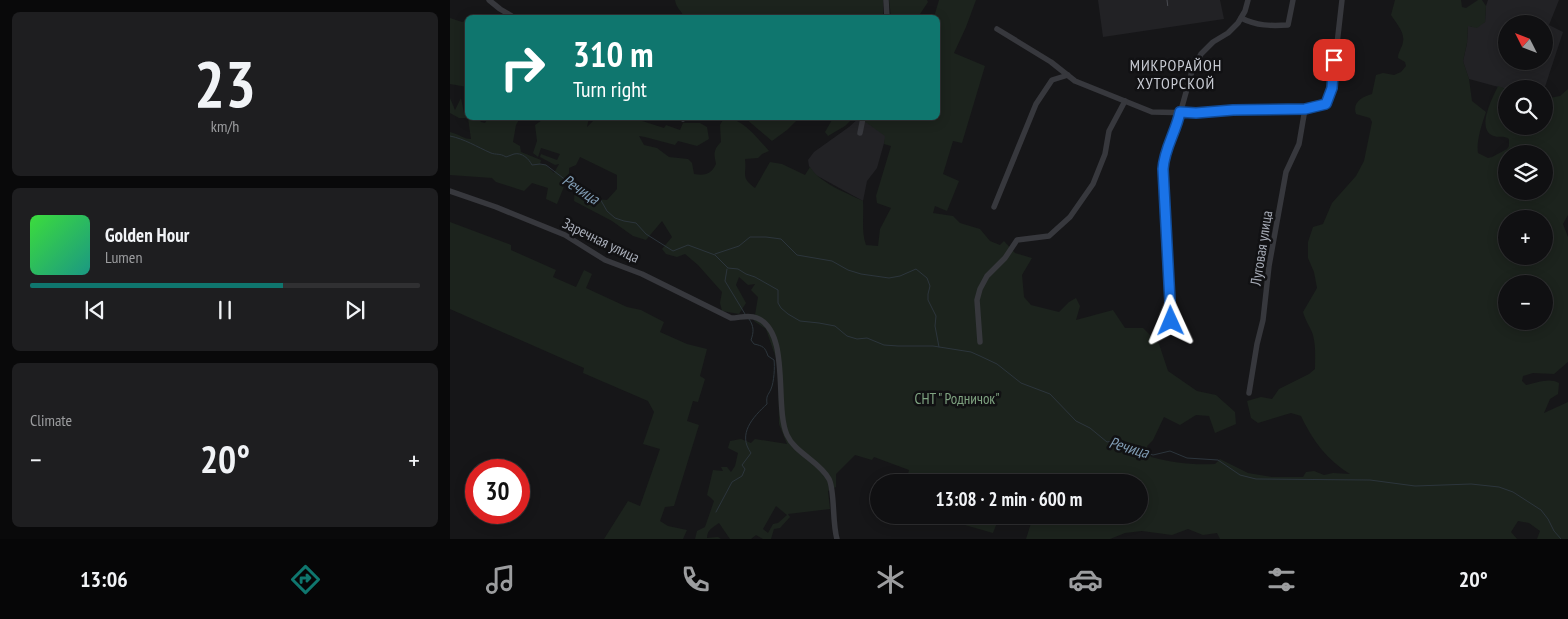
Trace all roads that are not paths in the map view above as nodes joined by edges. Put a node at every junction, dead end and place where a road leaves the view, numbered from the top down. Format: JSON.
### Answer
{"nodes":[{"id":1,"x":489,"y":0,"type":"edge"},
{"id":2,"x":886,"y":0,"type":"edge"},
{"id":3,"x":1248,"y":0,"type":"edge"},
{"id":4,"x":1293,"y":0,"type":"edge"},
{"id":5,"x":1342,"y":0,"type":"edge"},
{"id":6,"x":510,"y":15,"type":"edge"},
{"id":7,"x":887,"y":15,"type":"edge"},
{"id":8,"x":1241,"y":18,"type":"junction"},
{"id":9,"x":997,"y":29,"type":"dead end"},
{"id":10,"x":1068,"y":75,"type":"junction"},
{"id":11,"x":1124,"y":101,"type":"junction"},
{"id":12,"x":1305,"y":109,"type":"junction"},
{"id":13,"x":1180,"y":112,"type":"junction"},
{"id":14,"x":863,"y":120,"type":"edge"},
{"id":15,"x":860,"y":133,"type":"dead end"},
{"id":16,"x":450,"y":191,"type":"edge"},
{"id":17,"x":994,"y":207,"type":"dead end"},
{"id":18,"x":1170,"y":332,"type":"dead end"},
{"id":19,"x":980,"y":342,"type":"dead end"},
{"id":20,"x":1249,"y":393,"type":"dead end"},
{"id":21,"x":837,"y":539,"type":"edge"}],
"edges":[{"from":1,"to":6,"type":"street"},
{"from":2,"to":7,"type":"street"},
{"from":3,"to":8,"type":"street"},
{"from":4,"to":8,"type":"street"},
{"from":5,"to":12,"type":"street"},
{"from":8,"to":13,"type":"street"},
{"from":9,"to":10,"type":"street"},
{"from":10,"to":11,"type":"street"},
{"from":10,"to":17,"type":"street"},
{"from":11,"to":13,"type":"street"},
{"from":11,"to":19,"type":"street"},
{"from":12,"to":13,"type":"street"},
{"from":12,"to":20,"type":"street","name":"Луговая улица"},
{"from":13,"to":18,"type":"street"},
{"from":14,"to":15,"type":"street"},
{"from":16,"to":21,"type":"street","name":"Заречная улица"}]}
